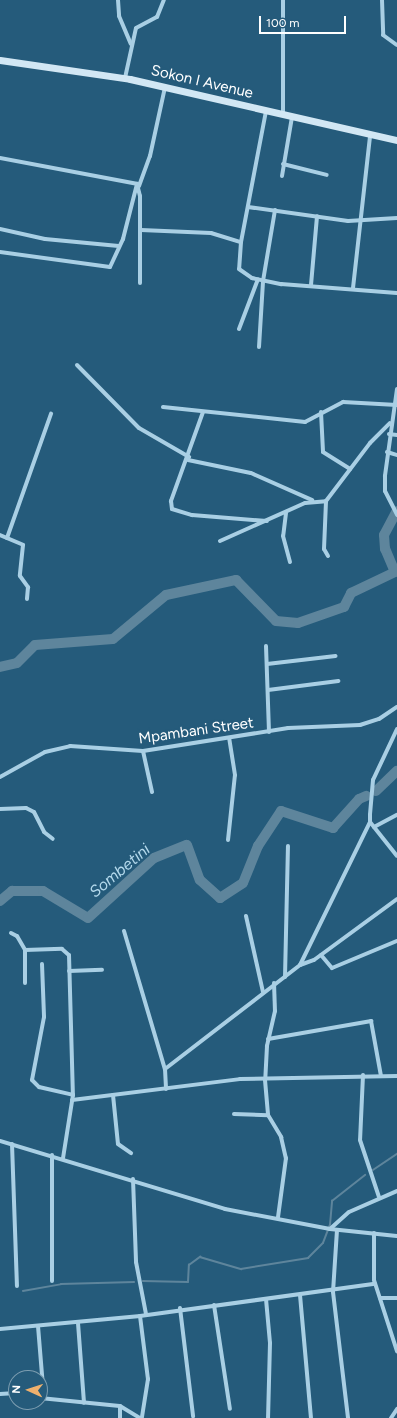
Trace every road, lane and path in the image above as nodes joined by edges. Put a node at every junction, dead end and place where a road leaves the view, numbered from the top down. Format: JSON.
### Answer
{"nodes":[{"id":1,"x":118,"y":0,"type":"edge"},
{"id":2,"x":164,"y":0,"type":"edge"},
{"id":3,"x":283,"y":0,"type":"edge"},
{"id":4,"x":382,"y":0,"type":"edge"},
{"id":5,"x":131,"y":44,"type":"junction"},
{"id":6,"x":397,"y":45,"type":"edge"},
{"id":7,"x":0,"y":60,"type":"edge"},
{"id":8,"x":125,"y":78,"type":"junction"},
{"id":9,"x":165,"y":87,"type":"junction"},
{"id":10,"x":266,"y":111,"type":"junction"},
{"id":11,"x":283,"y":115,"type":"junction"},
{"id":12,"x":292,"y":118,"type":"junction"},
{"id":13,"x":370,"y":136,"type":"junction"},
{"id":14,"x":397,"y":140,"type":"edge"},
{"id":15,"x":0,"y":158,"type":"edge"},
{"id":16,"x":283,"y":164,"type":"junction"},
{"id":17,"x":327,"y":175,"type":"dead end"},
{"id":18,"x":282,"y":176,"type":"dead end"},
{"id":19,"x":138,"y":185,"type":"junction"},
{"id":20,"x":248,"y":207,"type":"junction"},
{"id":21,"x":275,"y":210,"type":"junction"},
{"id":22,"x":317,"y":216,"type":"junction"},
{"id":23,"x":397,"y":218,"type":"edge"},
{"id":24,"x":362,"y":222,"type":"junction"},
{"id":25,"x":0,"y":230,"type":"edge"},
{"id":26,"x":141,"y":230,"type":"junction"},
{"id":27,"x":241,"y":242,"type":"junction"},
{"id":28,"x":119,"y":246,"type":"junction"},
{"id":29,"x":0,"y":252,"type":"edge"},
{"id":30,"x":258,"y":280,"type":"junction"},
{"id":31,"x":263,"y":281,"type":"junction"},
{"id":32,"x":140,"y":283,"type":"dead end"},
{"id":33,"x":311,"y":285,"type":"junction"},
{"id":34,"x":353,"y":288,"type":"junction"},
{"id":35,"x":397,"y":293,"type":"edge"},
{"id":36,"x":239,"y":329,"type":"dead end"},
{"id":37,"x":259,"y":347,"type":"dead end"},
{"id":38,"x":76,"y":365,"type":"dead end"},
{"id":39,"x":397,"y":389,"type":"edge"},
{"id":40,"x":395,"y":405,"type":"edge"},
{"id":41,"x":163,"y":407,"type":"dead end"},
{"id":42,"x":203,"y":412,"type":"junction"},
{"id":43,"x":321,"y":412,"type":"junction"},
{"id":44,"x":51,"y":414,"type":"dead end"},
{"id":45,"x":390,"y":423,"type":"junction"},
{"id":46,"x":389,"y":434,"type":"junction"},
{"id":47,"x":397,"y":435,"type":"edge"},
{"id":48,"x":387,"y":452,"type":"junction"},
{"id":49,"x":397,"y":455,"type":"edge"},
{"id":50,"x":188,"y":458,"type":"junction"},
{"id":51,"x":350,"y":469,"type":"junction"},
{"id":52,"x":312,"y":500,"type":"junction"},
{"id":53,"x":326,"y":501,"type":"junction"},
{"id":54,"x":286,"y":513,"type":"junction"},
{"id":55,"x":397,"y":515,"type":"edge"},
{"id":56,"x":267,"y":521,"type":"junction"},
{"id":57,"x":0,"y":535,"type":"edge"},
{"id":58,"x":7,"y":538,"type":"junction"},
{"id":59,"x":220,"y":541,"type":"dead end"},
{"id":60,"x":328,"y":556,"type":"dead end"},
{"id":61,"x":290,"y":562,"type":"dead end"},
{"id":62,"x":27,"y":599,"type":"dead end"},
{"id":63,"x":266,"y":646,"type":"dead end"},
{"id":64,"x":336,"y":656,"type":"dead end"},
{"id":65,"x":267,"y":664,"type":"junction"},
{"id":66,"x":338,"y":681,"type":"dead end"},
{"id":67,"x":268,"y":690,"type":"junction"},
{"id":68,"x":397,"y":707,"type":"edge"},
{"id":69,"x":397,"y":729,"type":"edge"},
{"id":70,"x":269,"y":732,"type":"junction"},
{"id":71,"x":229,"y":738,"type":"junction"},
{"id":72,"x":143,"y":751,"type":"junction"},
{"id":73,"x":0,"y":777,"type":"edge"},
{"id":74,"x":152,"y":792,"type":"dead end"},
{"id":75,"x":0,"y":809,"type":"edge"},
{"id":76,"x":397,"y":815,"type":"edge"},
{"id":77,"x":370,"y":822,"type":"junction"},
{"id":78,"x":374,"y":827,"type":"junction"},
{"id":79,"x":53,"y":839,"type":"dead end"},
{"id":80,"x":228,"y":840,"type":"dead end"},
{"id":81,"x":288,"y":846,"type":"dead end"},
{"id":82,"x":397,"y":856,"type":"edge"},
{"id":83,"x":397,"y":900,"type":"edge"},
{"id":84,"x":246,"y":916,"type":"dead end"},
{"id":85,"x":124,"y":931,"type":"dead end"},
{"id":86,"x":11,"y":934,"type":"dead end"},
{"id":87,"x":397,"y":941,"type":"edge"},
{"id":88,"x":25,"y":950,"type":"junction"},
{"id":89,"x":321,"y":955,"type":"junction"},
{"id":90,"x":42,"y":964,"type":"dead end"},
{"id":91,"x":300,"y":965,"type":"junction"},
{"id":92,"x":102,"y":970,"type":"dead end"},
{"id":93,"x":69,"y":971,"type":"junction"},
{"id":94,"x":285,"y":977,"type":"junction"},
{"id":95,"x":25,"y":983,"type":"dead end"},
{"id":96,"x":274,"y":983,"type":"junction"},
{"id":97,"x":263,"y":992,"type":"junction"},
{"id":98,"x":268,"y":1039,"type":"junction"},
{"id":99,"x":165,"y":1070,"type":"junction"},
{"id":100,"x":363,"y":1075,"type":"junction"},
{"id":101,"x":381,"y":1076,"type":"junction"},
{"id":102,"x":397,"y":1076,"type":"edge"},
{"id":103,"x":265,"y":1080,"type":"junction"},
{"id":104,"x":166,"y":1090,"type":"junction"},
{"id":105,"x":73,"y":1095,"type":"junction"},
{"id":106,"x":113,"y":1095,"type":"junction"},
{"id":107,"x":72,"y":1100,"type":"junction"},
{"id":108,"x":234,"y":1114,"type":"dead end"},
{"id":109,"x":268,"y":1115,"type":"junction"},
{"id":110,"x":0,"y":1141,"type":"edge"},
{"id":111,"x":12,"y":1144,"type":"junction"},
{"id":112,"x":131,"y":1154,"type":"dead end"},
{"id":113,"x":52,"y":1155,"type":"junction"},
{"id":114,"x":63,"y":1158,"type":"junction"},
{"id":115,"x":133,"y":1179,"type":"junction"},
{"id":116,"x":397,"y":1191,"type":"edge"},
{"id":117,"x":379,"y":1197,"type":"junction"},
{"id":118,"x":278,"y":1218,"type":"junction"},
{"id":119,"x":330,"y":1229,"type":"junction"},
{"id":120,"x":337,"y":1230,"type":"junction"},
{"id":121,"x":374,"y":1233,"type":"junction"},
{"id":122,"x":397,"y":1236,"type":"edge"},
{"id":123,"x":52,"y":1281,"type":"dead end"},
{"id":124,"x":375,"y":1284,"type":"junction"},
{"id":125,"x":17,"y":1286,"type":"dead end"},
{"id":126,"x":333,"y":1292,"type":"junction"},
{"id":127,"x":300,"y":1295,"type":"junction"},
{"id":128,"x":380,"y":1298,"type":"junction"},
{"id":129,"x":397,"y":1298,"type":"edge"},
{"id":130,"x":266,"y":1299,"type":"junction"},
{"id":131,"x":214,"y":1305,"type":"junction"},
{"id":132,"x":180,"y":1308,"type":"junction"},
{"id":133,"x":146,"y":1314,"type":"junction"},
{"id":134,"x":140,"y":1316,"type":"junction"},
{"id":135,"x":78,"y":1323,"type":"junction"},
{"id":136,"x":38,"y":1326,"type":"junction"},
{"id":137,"x":0,"y":1330,"type":"edge"},
{"id":138,"x":397,"y":1351,"type":"edge"},
{"id":139,"x":40,"y":1370,"type":"edge"},
{"id":140,"x":48,"y":1400,"type":"edge"},
{"id":141,"x":84,"y":1403,"type":"junction"},
{"id":142,"x":120,"y":1406,"type":"junction"},
{"id":143,"x":230,"y":1409,"type":"dead end"},
{"id":144,"x":397,"y":1409,"type":"edge"},
{"id":145,"x":193,"y":1416,"type":"dead end"},
{"id":146,"x":120,"y":1418,"type":"edge"},
{"id":147,"x":141,"y":1418,"type":"edge"},
{"id":148,"x":268,"y":1418,"type":"edge"},
{"id":149,"x":311,"y":1418,"type":"edge"},
{"id":150,"x":348,"y":1418,"type":"edge"},
{"id":151,"x":390,"y":1418,"type":"edge"}],
"edges":[{"from":1,"to":5,"type":"street"},
{"from":2,"to":5,"type":"street"},
{"from":3,"to":11,"type":"street"},
{"from":4,"to":6,"type":"street"},
{"from":5,"to":8,"type":"street"},
{"from":7,"to":8,"type":"street","name":"Sokon I Avenue"},
{"from":8,"to":9,"type":"street","name":"Sokon I Avenue"},
{"from":9,"to":10,"type":"street","name":"Sokon I Avenue"},
{"from":9,"to":19,"type":"street"},
{"from":10,"to":11,"type":"street","name":"Sokon I Avenue"},
{"from":10,"to":20,"type":"street"},
{"from":11,"to":12,"type":"street","name":"Sokon I Avenue"},
{"from":12,"to":13,"type":"street","name":"Sokon I Avenue"},
{"from":12,"to":16,"type":"street"},
{"from":13,"to":14,"type":"street","name":"Sokon I Avenue"},
{"from":13,"to":24,"type":"street"},
{"from":15,"to":19,"type":"street"},
{"from":16,"to":17,"type":"street"},
{"from":16,"to":18,"type":"street"},
{"from":19,"to":26,"type":"street"},
{"from":19,"to":28,"type":"street"},
{"from":20,"to":21,"type":"street"},
{"from":20,"to":27,"type":"street"},
{"from":21,"to":22,"type":"street"},
{"from":21,"to":31,"type":"street"},
{"from":22,"to":24,"type":"street"},
{"from":22,"to":33,"type":"street"},
{"from":23,"to":24,"type":"street"},
{"from":24,"to":34,"type":"street"},
{"from":25,"to":28,"type":"street"},
{"from":26,"to":27,"type":"street"},
{"from":26,"to":32,"type":"street"},
{"from":27,"to":30,"type":"street"},
{"from":28,"to":29,"type":"street"},
{"from":30,"to":31,"type":"street"},
{"from":30,"to":36,"type":"street"},
{"from":31,"to":33,"type":"street"},
{"from":31,"to":37,"type":"street"},
{"from":33,"to":34,"type":"street"},
{"from":34,"to":35,"type":"street"},
{"from":38,"to":50,"type":"street"},
{"from":39,"to":40,"type":"street"},
{"from":40,"to":43,"type":"street"},
{"from":40,"to":45,"type":"street"},
{"from":41,"to":42,"type":"street"},
{"from":42,"to":43,"type":"street"},
{"from":42,"to":50,"type":"street"},
{"from":43,"to":51,"type":"street"},
{"from":44,"to":58,"type":"street"},
{"from":45,"to":46,"type":"street"},
{"from":45,"to":51,"type":"street"},
{"from":46,"to":47,"type":"street"},
{"from":46,"to":48,"type":"street"},
{"from":48,"to":49,"type":"street"},
{"from":48,"to":55,"type":"street"},
{"from":50,"to":52,"type":"street"},
{"from":50,"to":56,"type":"street"},
{"from":51,"to":53,"type":"street"},
{"from":52,"to":53,"type":"street"},
{"from":52,"to":54,"type":"street"},
{"from":53,"to":60,"type":"street"},
{"from":54,"to":56,"type":"street"},
{"from":54,"to":61,"type":"street"},
{"from":56,"to":59,"type":"street"},
{"from":57,"to":58,"type":"street"},
{"from":58,"to":62,"type":"street"},
{"from":63,"to":65,"type":"street"},
{"from":64,"to":65,"type":"street"},
{"from":65,"to":67,"type":"street"},
{"from":66,"to":67,"type":"street"},
{"from":67,"to":70,"type":"street"},
{"from":68,"to":70,"type":"street","name":"Mpambani Street"},
{"from":69,"to":77,"type":"street"},
{"from":70,"to":71,"type":"street","name":"Mpambani Street"},
{"from":71,"to":72,"type":"street","name":"Mpambani Street"},
{"from":71,"to":80,"type":"street"},
{"from":72,"to":73,"type":"street","name":"Mpambani Street"},
{"from":72,"to":74,"type":"street"},
{"from":75,"to":79,"type":"street"},
{"from":76,"to":78,"type":"street"},
{"from":77,"to":78,"type":"street"},
{"from":77,"to":91,"type":"street"},
{"from":78,"to":82,"type":"street"},
{"from":81,"to":94,"type":"street"},
{"from":83,"to":89,"type":"street"},
{"from":84,"to":97,"type":"street"},
{"from":85,"to":99,"type":"street"},
{"from":86,"to":88,"type":"street"},
{"from":87,"to":89,"type":"street"},
{"from":88,"to":93,"type":"street"},
{"from":88,"to":95,"type":"street"},
{"from":89,"to":91,"type":"street"},
{"from":90,"to":105,"type":"street"},
{"from":91,"to":94,"type":"street"},
{"from":92,"to":93,"type":"street"},
{"from":93,"to":105,"type":"street"},
{"from":94,"to":96,"type":"street"},
{"from":96,"to":97,"type":"street"},
{"from":96,"to":98,"type":"street"},
{"from":97,"to":99,"type":"street"},
{"from":98,"to":101,"type":"street"},
{"from":98,"to":103,"type":"street"},
{"from":99,"to":104,"type":"street"},
{"from":100,"to":101,"type":"street"},
{"from":100,"to":103,"type":"street"},
{"from":100,"to":117,"type":"street"},
{"from":101,"to":102,"type":"street"},
{"from":103,"to":104,"type":"street"},
{"from":103,"to":109,"type":"street"},
{"from":104,"to":106,"type":"street"},
{"from":105,"to":107,"type":"street"},
{"from":106,"to":107,"type":"street"},
{"from":106,"to":112,"type":"street"},
{"from":107,"to":114,"type":"street"},
{"from":108,"to":109,"type":"street"},
{"from":109,"to":118,"type":"street"},
{"from":110,"to":111,"type":"street"},
{"from":111,"to":113,"type":"street"},
{"from":111,"to":125,"type":"street"},
{"from":113,"to":114,"type":"street"},
{"from":113,"to":123,"type":"street"},
{"from":114,"to":115,"type":"street"},
{"from":115,"to":118,"type":"street"},
{"from":115,"to":133,"type":"street"},
{"from":116,"to":117,"type":"street"},
{"from":117,"to":119,"type":"street"},
{"from":118,"to":119,"type":"street"},
{"from":119,"to":120,"type":"street"},
{"from":120,"to":121,"type":"street"},
{"from":120,"to":126,"type":"street"},
{"from":121,"to":122,"type":"street"},
{"from":121,"to":124,"type":"street"},
{"from":124,"to":126,"type":"street"},
{"from":124,"to":128,"type":"street"},
{"from":126,"to":127,"type":"street"},
{"from":126,"to":150,"type":"street"},
{"from":127,"to":130,"type":"street"},
{"from":127,"to":149,"type":"street"},
{"from":128,"to":129,"type":"street"},
{"from":128,"to":138,"type":"street"},
{"from":130,"to":131,"type":"street"},
{"from":130,"to":148,"type":"street"},
{"from":131,"to":132,"type":"street"},
{"from":131,"to":143,"type":"street"},
{"from":132,"to":133,"type":"street"},
{"from":132,"to":145,"type":"street"},
{"from":133,"to":134,"type":"street"},
{"from":134,"to":135,"type":"street"},
{"from":134,"to":147,"type":"street"},
{"from":135,"to":136,"type":"street"},
{"from":135,"to":141,"type":"street"},
{"from":136,"to":137,"type":"street"},
{"from":136,"to":139,"type":"street"},
{"from":140,"to":141,"type":"street"},
{"from":141,"to":142,"type":"street"},
{"from":142,"to":146,"type":"street"},
{"from":142,"to":147,"type":"street"},
{"from":144,"to":151,"type":"street"}]}
